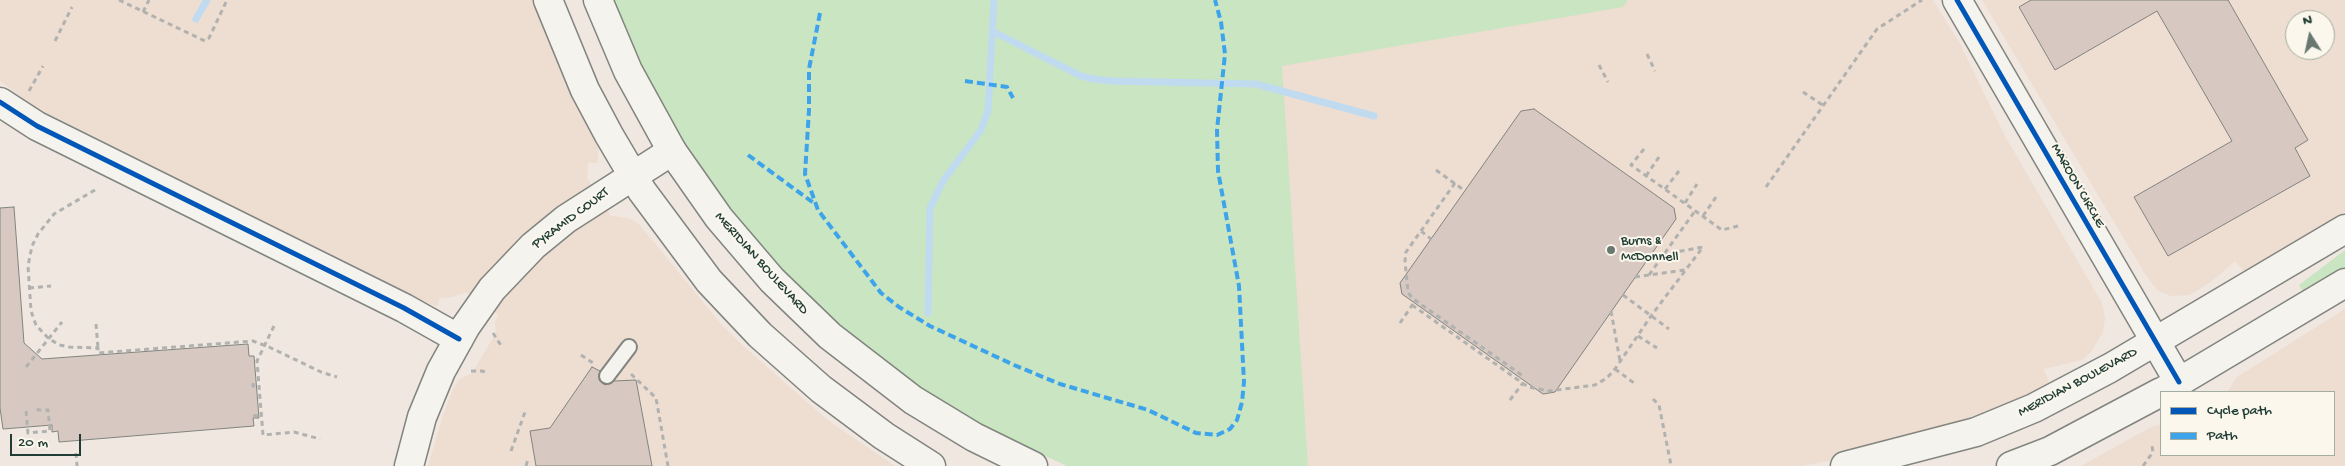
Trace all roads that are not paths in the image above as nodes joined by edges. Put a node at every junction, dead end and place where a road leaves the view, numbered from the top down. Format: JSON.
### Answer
{"nodes":[{"id":1,"x":548,"y":0,"type":"edge"},
{"id":2,"x":598,"y":0,"type":"edge"},
{"id":3,"x":1957,"y":0,"type":"edge"},
{"id":4,"x":0,"y":102,"type":"edge"},
{"id":5,"x":672,"y":150,"type":"junction"},
{"id":6,"x":632,"y":176,"type":"junction"},
{"id":7,"x":2345,"y":228,"type":"edge"},
{"id":8,"x":2345,"y":283,"type":"edge"},
{"id":9,"x":459,"y":339,"type":"junction"},
{"id":10,"x":2155,"y":342,"type":"junction"},
{"id":11,"x":629,"y":347,"type":"dead end"},
{"id":12,"x":606,"y":376,"type":"dead end"},
{"id":13,"x":2167,"y":389,"type":"edge"},
{"id":14,"x":2160,"y":393,"type":"edge"},
{"id":15,"x":2020,"y":464,"type":"edge"},
{"id":16,"x":409,"y":466,"type":"edge"},
{"id":17,"x":931,"y":466,"type":"edge"},
{"id":18,"x":1033,"y":466,"type":"edge"},
{"id":19,"x":1845,"y":466,"type":"edge"}],
"edges":[{"from":1,"to":6,"type":"main road"},
{"from":2,"to":5,"type":"main road","name":"MERIDIAN BOULEVARD"},
{"from":3,"to":10,"type":"main road","name":"MAROON CIRCLE"},
{"from":4,"to":9,"type":"main road"},
{"from":5,"to":6,"type":"main road","name":"PYRAMID COURT"},
{"from":5,"to":18,"type":"main road","name":"MERIDIAN BOULEVARD"},
{"from":6,"to":9,"type":"main road","name":"PYRAMID COURT"},
{"from":6,"to":17,"type":"main road"},
{"from":7,"to":10,"type":"main road","name":"MERIDIAN BOULEVARD"},
{"from":8,"to":13,"type":"main road"},
{"from":9,"to":16,"type":"main road","name":"PYRAMID COURT"},
{"from":10,"to":13,"type":"main road","name":"MAROON CIRCLE"},
{"from":10,"to":19,"type":"main road","name":"MERIDIAN BOULEVARD"},
{"from":11,"to":12,"type":"lane"},
{"from":14,"to":15,"type":"main road"}]}
